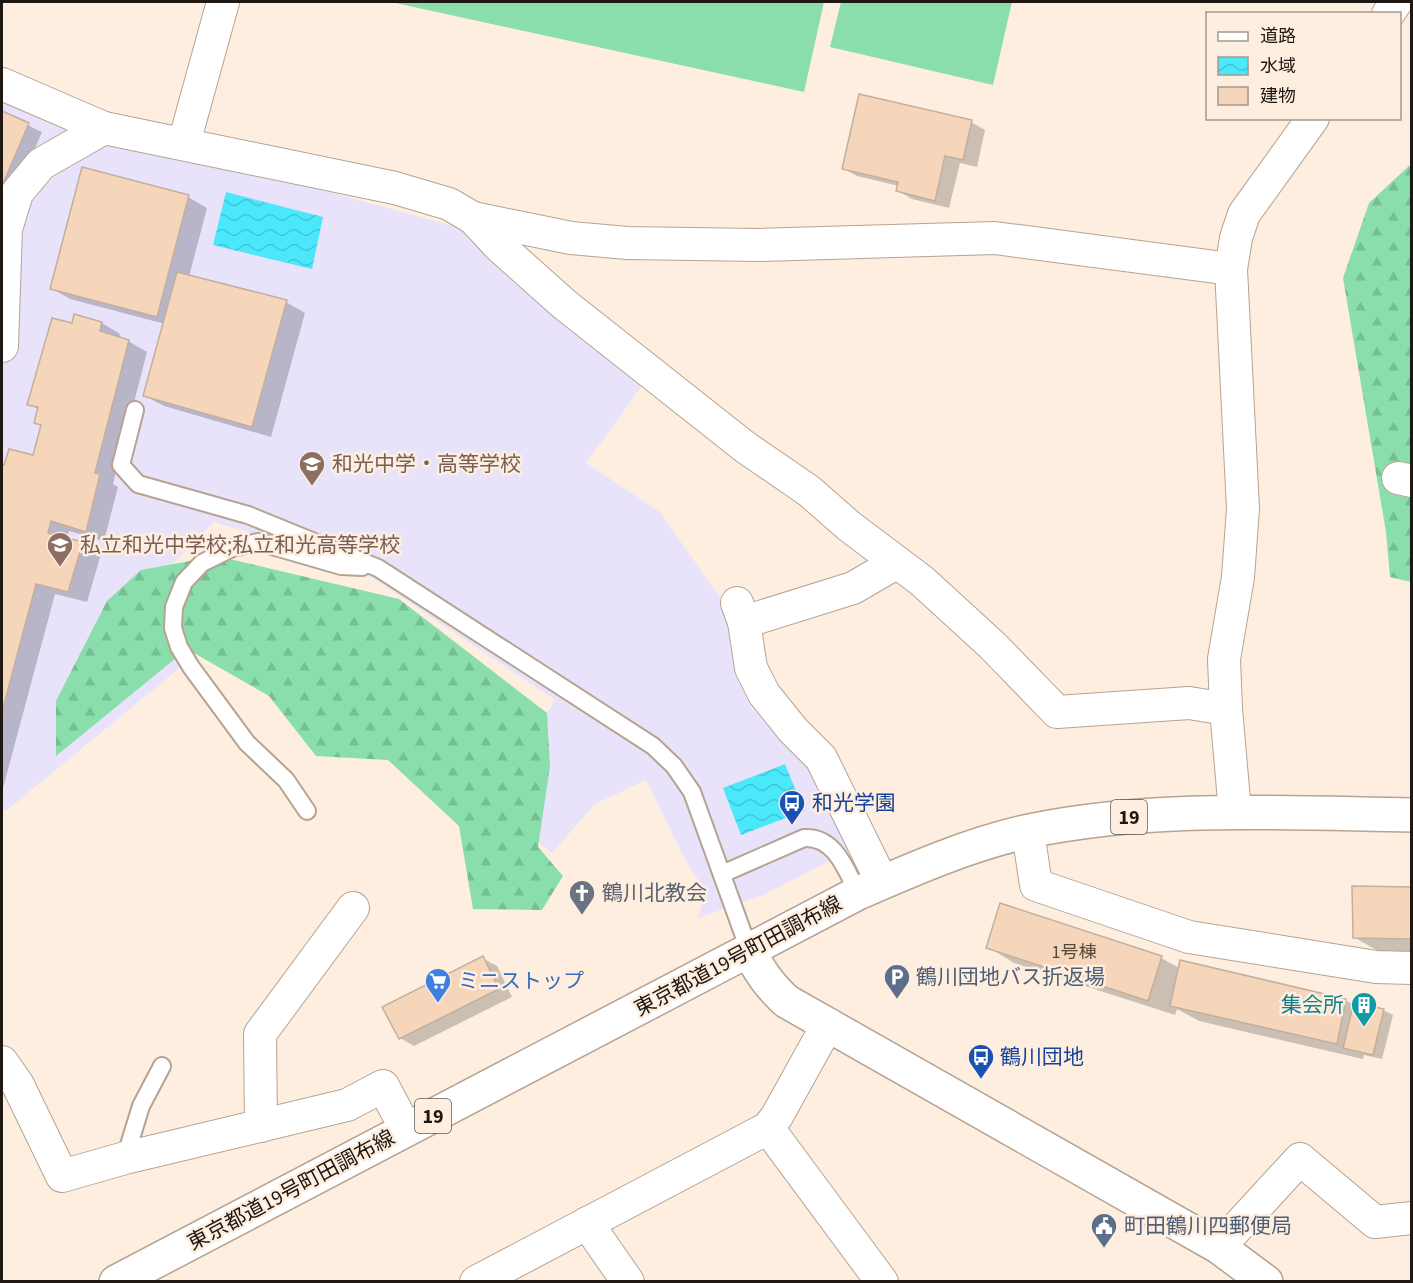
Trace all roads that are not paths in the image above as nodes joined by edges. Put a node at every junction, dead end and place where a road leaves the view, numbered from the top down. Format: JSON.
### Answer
{"nodes":[{"id":1,"x":223,"y":2,"type":"edge"},
{"id":2,"x":2,"y":84,"type":"edge"},
{"id":3,"x":1312,"y":120,"type":"edge"},
{"id":4,"x":104,"y":128,"type":"junction"},
{"id":5,"x":184,"y":143,"type":"junction"},
{"id":6,"x":473,"y":218,"type":"junction"},
{"id":7,"x":1231,"y":268,"type":"junction"},
{"id":8,"x":2,"y":346,"type":"edge"},
{"id":9,"x":135,"y":410,"type":"dead end"},
{"id":10,"x":896,"y":563,"type":"junction"},
{"id":11,"x":378,"y":568,"type":"junction"},
{"id":12,"x":1226,"y":709,"type":"junction"},
{"id":13,"x":307,"y":811,"type":"dead end"},
{"id":14,"x":1235,"y":812,"type":"junction"},
{"id":15,"x":1412,"y":815,"type":"edge"},
{"id":16,"x":1028,"y":832,"type":"junction"},
{"id":17,"x":722,"y":874,"type":"junction"},
{"id":18,"x":870,"y":888,"type":"junction"},
{"id":19,"x":353,"y":908,"type":"dead end"},
{"id":20,"x":749,"y":950,"type":"junction"},
{"id":21,"x":1412,"y":968,"type":"edge"},
{"id":22,"x":828,"y":1024,"type":"junction"},
{"id":23,"x":2,"y":1062,"type":"edge"},
{"id":24,"x":162,"y":1066,"type":"dead end"},
{"id":25,"x":261,"y":1126,"type":"junction"},
{"id":26,"x":768,"y":1128,"type":"junction"},
{"id":27,"x":406,"y":1129,"type":"junction"},
{"id":28,"x":125,"y":1158,"type":"junction"},
{"id":29,"x":1412,"y":1218,"type":"edge"},
{"id":30,"x":587,"y":1223,"type":"junction"},
{"id":31,"x":1219,"y":1247,"type":"junction"},
{"id":32,"x":116,"y":1281,"type":"edge"},
{"id":33,"x":476,"y":1281,"type":"edge"},
{"id":34,"x":628,"y":1281,"type":"edge"},
{"id":35,"x":882,"y":1281,"type":"edge"},
{"id":36,"x":1266,"y":1281,"type":"edge"}],
"edges":[{"from":1,"to":5,"type":"street"},
{"from":2,"to":4,"type":"street"},
{"from":3,"to":7,"type":"street"},
{"from":4,"to":5,"type":"street"},
{"from":4,"to":8,"type":"street"},
{"from":5,"to":6,"type":"street"},
{"from":6,"to":7,"type":"street"},
{"from":6,"to":10,"type":"street"},
{"from":7,"to":12,"type":"street"},
{"from":9,"to":11,"type":"lane"},
{"from":10,"to":12,"type":"street"},
{"from":10,"to":18,"type":"street"},
{"from":11,"to":13,"type":"lane"},
{"from":11,"to":17,"type":"lane"},
{"from":12,"to":14,"type":"street"},
{"from":14,"to":15,"type":"main road","name":"東京都道19号町田調布線","number":"19"},
{"from":14,"to":16,"type":"main road","name":"東京都道19号町田調布線","number":"19"},
{"from":16,"to":18,"type":"main road","name":"東京都道19号町田調布線","number":"19"},
{"from":16,"to":21,"type":"street"},
{"from":17,"to":18,"type":"lane"},
{"from":17,"to":20,"type":"lane"},
{"from":18,"to":20,"type":"main road","name":"東京都道19号町田調布線","number":"19"},
{"from":19,"to":25,"type":"street"},
{"from":20,"to":22,"type":"main road"},
{"from":20,"to":27,"type":"main road","name":"東京都道19号町田調布線","number":"19"},
{"from":22,"to":26,"type":"street"},
{"from":22,"to":31,"type":"main road"},
{"from":23,"to":28,"type":"street"},
{"from":24,"to":28,"type":"lane"},
{"from":25,"to":27,"type":"street"},
{"from":25,"to":28,"type":"street"},
{"from":26,"to":30,"type":"street"},
{"from":26,"to":35,"type":"street"},
{"from":27,"to":32,"type":"main road","name":"東京都道19号町田調布線","number":"19"},
{"from":29,"to":31,"type":"street"},
{"from":30,"to":33,"type":"street"},
{"from":30,"to":34,"type":"street"},
{"from":31,"to":36,"type":"main road"}]}
